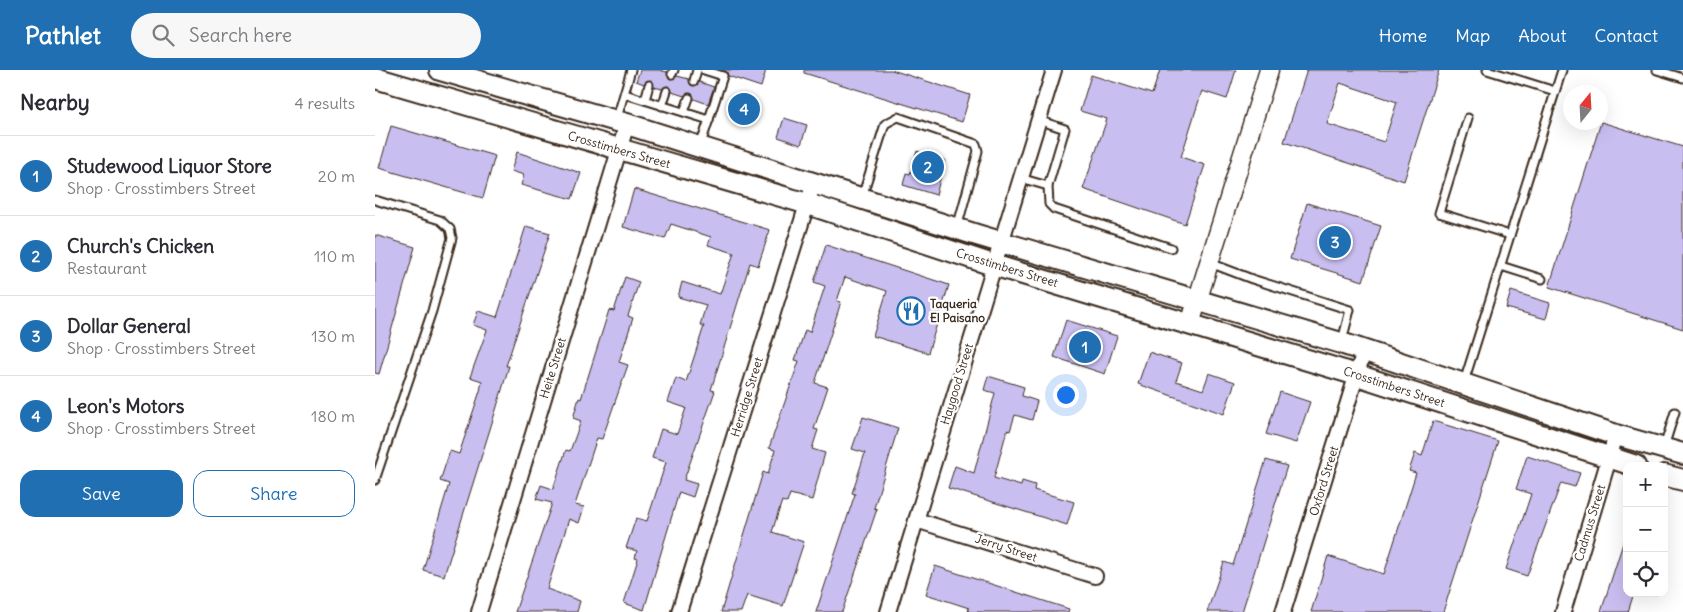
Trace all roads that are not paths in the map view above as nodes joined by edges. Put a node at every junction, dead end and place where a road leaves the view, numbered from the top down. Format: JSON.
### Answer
{"nodes":[{"id":1,"x":440,"y":70,"type":"edge"},
{"id":2,"x":631,"y":70,"type":"edge"},
{"id":3,"x":697,"y":70,"type":"edge"},
{"id":4,"x":704,"y":70,"type":"edge"},
{"id":5,"x":1054,"y":70,"type":"edge"},
{"id":6,"x":1269,"y":70,"type":"edge"},
{"id":7,"x":1487,"y":70,"type":"edge"},
{"id":8,"x":1562,"y":70,"type":"edge"},
{"id":9,"x":1657,"y":70,"type":"edge"},
{"id":10,"x":375,"y":78,"type":"edge"},
{"id":11,"x":1683,"y":78,"type":"edge"},
{"id":12,"x":694,"y":81,"type":"dead end"},
{"id":13,"x":649,"y":85,"type":"dead end"},
{"id":14,"x":667,"y":91,"type":"dead end"},
{"id":15,"x":1555,"y":91,"type":"junction"},
{"id":16,"x":625,"y":94,"type":"junction"},
{"id":17,"x":689,"y":98,"type":"dead end"},
{"id":18,"x":645,"y":100,"type":"junction"},
{"id":19,"x":662,"y":106,"type":"junction"},
{"id":20,"x":684,"y":112,"type":"junction"},
{"id":21,"x":1468,"y":118,"type":"dead end"},
{"id":22,"x":709,"y":120,"type":"junction"},
{"id":23,"x":1038,"y":120,"type":"junction"},
{"id":24,"x":622,"y":123,"type":"junction"},
{"id":25,"x":700,"y":147,"type":"junction"},
{"id":26,"x":619,"y":150,"type":"junction"},
{"id":27,"x":1019,"y":178,"type":"junction"},
{"id":28,"x":814,"y":183,"type":"junction"},
{"id":29,"x":1048,"y":186,"type":"junction"},
{"id":30,"x":862,"y":198,"type":"junction"},
{"id":31,"x":375,"y":200,"type":"edge"},
{"id":32,"x":808,"y":204,"type":"junction"},
{"id":33,"x":957,"y":228,"type":"junction"},
{"id":34,"x":1510,"y":235,"type":"junction"},
{"id":35,"x":1000,"y":242,"type":"junction"},
{"id":36,"x":1171,"y":248,"type":"dead end"},
{"id":37,"x":1210,"y":263,"type":"junction"},
{"id":38,"x":993,"y":265,"type":"junction"},
{"id":39,"x":1501,"y":266,"type":"junction"},
{"id":40,"x":1542,"y":278,"type":"dead end"},
{"id":41,"x":1198,"y":300,"type":"junction"},
{"id":42,"x":1190,"y":324,"type":"junction"},
{"id":43,"x":1341,"y":343,"type":"junction"},
{"id":44,"x":1364,"y":351,"type":"junction"},
{"id":45,"x":1357,"y":375,"type":"junction"},
{"id":46,"x":1463,"y":384,"type":"junction"},
{"id":47,"x":1675,"y":412,"type":"dead end"},
{"id":48,"x":1616,"y":435,"type":"junction"},
{"id":49,"x":1664,"y":449,"type":"junction"},
{"id":50,"x":1683,"y":454,"type":"edge"},
{"id":51,"x":1610,"y":458,"type":"junction"},
{"id":52,"x":1623,"y":462,"type":"edge"},
{"id":53,"x":1668,"y":475,"type":"edge"},
{"id":54,"x":375,"y":480,"type":"edge"},
{"id":55,"x":1683,"y":480,"type":"edge"},
{"id":56,"x":917,"y":520,"type":"junction"},
{"id":57,"x":1095,"y":576,"type":"dead end"},
{"id":58,"x":479,"y":612,"type":"edge"},
{"id":59,"x":679,"y":612,"type":"edge"},
{"id":60,"x":888,"y":612,"type":"edge"},
{"id":61,"x":1283,"y":612,"type":"edge"},
{"id":62,"x":1563,"y":612,"type":"edge"}],
"edges":[{"from":1,"to":24,"type":"main road","name":"Crosstimbers Street"},
{"from":2,"to":16,"type":"lane"},
{"from":3,"to":12,"type":"lane"},
{"from":4,"to":22,"type":"lane"},
{"from":5,"to":23,"type":"street","name":"Haygood Street"},
{"from":6,"to":37,"type":"street"},
{"from":7,"to":15,"type":"lane"},
{"from":8,"to":15,"type":"lane"},
{"from":9,"to":11,"type":"lane"},
{"from":10,"to":26,"type":"main road","name":"Crosstimbers Street"},
{"from":13,"to":18,"type":"lane"},
{"from":14,"to":19,"type":"lane"},
{"from":15,"to":34,"type":"lane"},
{"from":16,"to":18,"type":"lane"},
{"from":16,"to":24,"type":"lane"},
{"from":17,"to":20,"type":"lane"},
{"from":18,"to":19,"type":"lane"},
{"from":19,"to":20,"type":"lane"},
{"from":20,"to":22,"type":"lane"},
{"from":21,"to":34,"type":"lane"},
{"from":22,"to":25,"type":"lane"},
{"from":23,"to":27,"type":"street","name":"Haygood Street"},
{"from":23,"to":29,"type":"lane"},
{"from":24,"to":25,"type":"main road","name":"Crosstimbers Street"},
{"from":24,"to":26,"type":"street","name":"Heite Street"},
{"from":25,"to":28,"type":"main road","name":"Crosstimbers Street"},
{"from":26,"to":32,"type":"main road","name":"Crosstimbers Street"},
{"from":26,"to":58,"type":"street","name":"Heite Street"},
{"from":27,"to":29,"type":"lane"},
{"from":27,"to":35,"type":"street","name":"Haygood Street"},
{"from":28,"to":30,"type":"main road","name":"Crosstimbers Street"},
{"from":28,"to":32,"type":"street","name":"Herridge Street"},
{"from":29,"to":36,"type":"lane"},
{"from":30,"to":33,"type":"main road","name":"Crosstimbers Street"},
{"from":30,"to":33,"type":"lane"},
{"from":31,"to":54,"type":"lane"},
{"from":32,"to":38,"type":"main road","name":"Crosstimbers Street"},
{"from":32,"to":59,"type":"street","name":"Herridge Street"},
{"from":33,"to":35,"type":"main road","name":"Crosstimbers Street"},
{"from":34,"to":39,"type":"lane"},
{"from":35,"to":38,"type":"street","name":"Haygood Street"},
{"from":35,"to":41,"type":"main road","name":"Crosstimbers Street"},
{"from":37,"to":41,"type":"street"},
{"from":37,"to":43,"type":"lane"},
{"from":38,"to":42,"type":"main road","name":"Crosstimbers Street"},
{"from":38,"to":56,"type":"street","name":"Haygood Street"},
{"from":39,"to":40,"type":"lane"},
{"from":39,"to":46,"type":"lane"},
{"from":41,"to":42,"type":"street"},
{"from":41,"to":43,"type":"main road","name":"Crosstimbers Street"},
{"from":42,"to":45,"type":"main road","name":"Crosstimbers Street"},
{"from":43,"to":44,"type":"main road","name":"Crosstimbers Street"},
{"from":44,"to":45,"type":"street","name":"Oxford Street"},
{"from":44,"to":46,"type":"main road","name":"Crosstimbers Street"},
{"from":45,"to":51,"type":"main road","name":"Crosstimbers Street"},
{"from":45,"to":61,"type":"street","name":"Oxford Street"},
{"from":46,"to":48,"type":"main road","name":"Crosstimbers Street"},
{"from":47,"to":49,"type":"lane"},
{"from":48,"to":49,"type":"main road","name":"Crosstimbers Street"},
{"from":48,"to":51,"type":"street","name":"Cadmus Street"},
{"from":49,"to":50,"type":"main road","name":"Crosstimbers Street"},
{"from":51,"to":52,"type":"main road","name":"Crosstimbers Street"},
{"from":51,"to":62,"type":"street","name":"Cadmus Street"},
{"from":53,"to":55,"type":"main road"},
{"from":56,"to":57,"type":"street","name":"Jerry Street"},
{"from":56,"to":60,"type":"street","name":"Haygood Street"}]}
